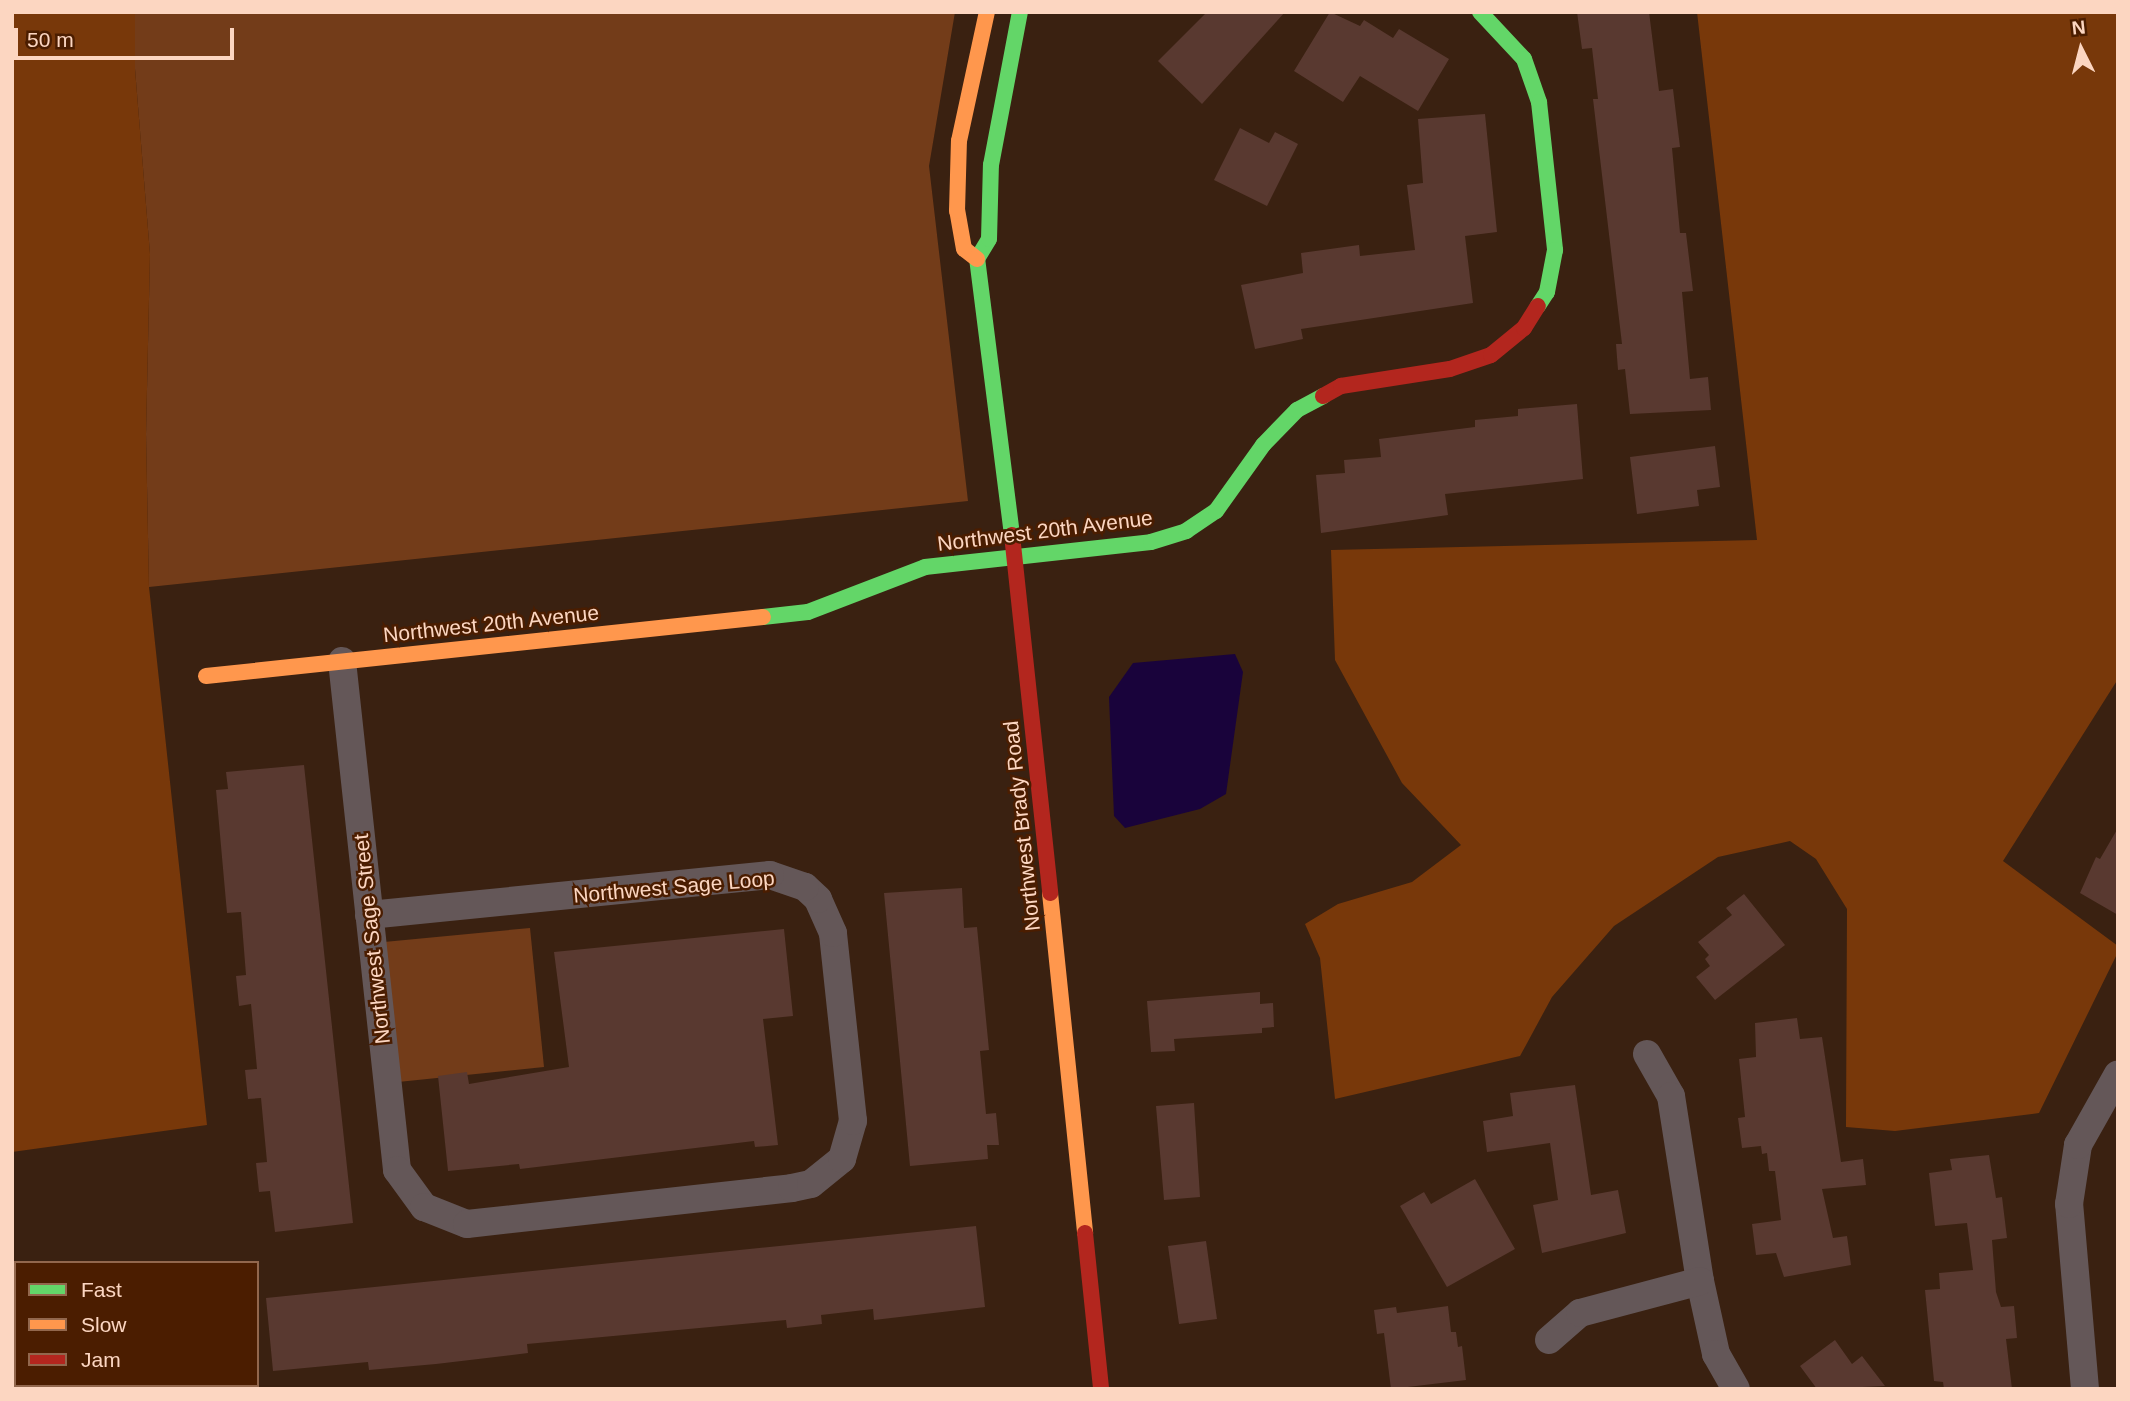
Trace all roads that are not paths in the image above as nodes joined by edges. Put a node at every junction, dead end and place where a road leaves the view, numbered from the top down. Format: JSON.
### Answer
{"nodes":[{"id":1,"x":987,"y":12,"type":"edge"},
{"id":2,"x":1020,"y":12,"type":"edge"},
{"id":3,"x":1480,"y":12,"type":"edge"},
{"id":4,"x":977,"y":260,"type":"junction"},
{"id":5,"x":1015,"y":557,"type":"junction"},
{"id":6,"x":342,"y":661,"type":"junction"},
{"id":7,"x":206,"y":676,"type":"dead end"},
{"id":8,"x":369,"y":915,"type":"junction"},
{"id":9,"x":1647,"y":1054,"type":"dead end"},
{"id":10,"x":2118,"y":1073,"type":"edge"},
{"id":11,"x":424,"y":1207,"type":"joint"},
{"id":12,"x":1700,"y":1281,"type":"junction"},
{"id":13,"x":1549,"y":1340,"type":"dead end"},
{"id":14,"x":1101,"y":1389,"type":"edge"},
{"id":15,"x":1736,"y":1389,"type":"edge"},
{"id":16,"x":2085,"y":1389,"type":"edge"}],
"edges":[{"from":1,"to":4,"type":"street","name":"Northwest Brady Road"},
{"from":2,"to":4,"type":"street","name":"Northwest Brady Road"},
{"from":3,"to":5,"type":"street","name":"Northwest 20th Avenue"},
{"from":4,"to":5,"type":"street","name":"Northwest Brady Road"},
{"from":5,"to":6,"type":"street","name":"Northwest 20th Avenue"},
{"from":5,"to":14,"type":"street","name":"Northwest Brady Road"},
{"from":6,"to":7,"type":"street","name":"Northwest 20th Avenue"},
{"from":6,"to":8,"type":"street","name":"Northwest Sage Street"},
{"from":8,"to":11,"type":"street","name":"Northwest Sage Street"},
{"from":8,"to":11,"type":"street","name":"Northwest Sage Loop"},
{"from":9,"to":12,"type":"street"},
{"from":10,"to":16,"type":"street"},
{"from":12,"to":13,"type":"street"},
{"from":12,"to":15,"type":"street"}]}
